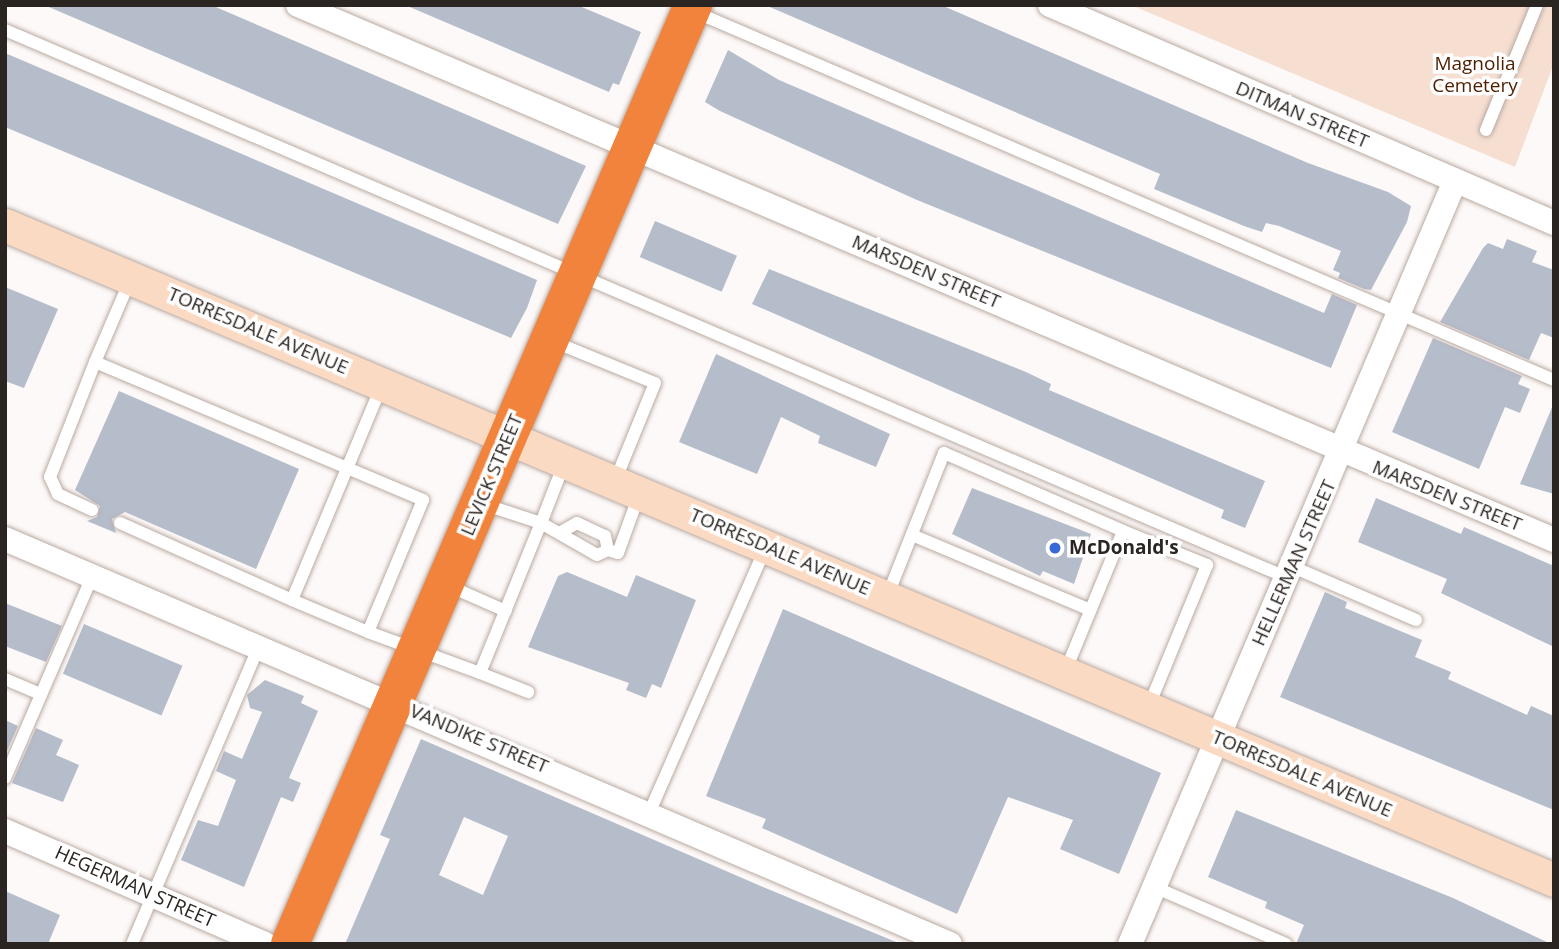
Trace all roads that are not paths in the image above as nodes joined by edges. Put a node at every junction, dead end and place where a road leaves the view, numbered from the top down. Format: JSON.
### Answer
{"nodes":[{"id":1,"x":298,"y":5,"type":"edge"},
{"id":2,"x":1050,"y":5,"type":"edge"},
{"id":3,"x":1537,"y":5,"type":"edge"},
{"id":4,"x":688,"y":7,"type":"edge"},
{"id":5,"x":5,"y":30,"type":"edge"},
{"id":6,"x":1486,"y":130,"type":"dead end"},
{"id":7,"x":631,"y":144,"type":"junction"},
{"id":8,"x":1455,"y":181,"type":"junction"},
{"id":9,"x":1554,"y":223,"type":"edge"},
{"id":10,"x":5,"y":225,"type":"edge"},
{"id":11,"x":578,"y":273,"type":"junction"},
{"id":12,"x":131,"y":278,"type":"junction"},
{"id":13,"x":1399,"y":316,"type":"junction"},
{"id":14,"x":549,"y":340,"type":"junction"},
{"id":15,"x":95,"y":362,"type":"junction"},
{"id":16,"x":1554,"y":380,"type":"edge"},
{"id":17,"x":383,"y":383,"type":"junction"},
{"id":18,"x":509,"y":436,"type":"junction"},
{"id":19,"x":1343,"y":453,"type":"junction"},
{"id":20,"x":565,"y":460,"type":"junction"},
{"id":21,"x":348,"y":468,"type":"junction"},
{"id":22,"x":628,"y":487,"type":"junction"},
{"id":23,"x":481,"y":502,"type":"junction"},
{"id":24,"x":92,"y":510,"type":"dead end"},
{"id":25,"x":120,"y":523,"type":"dead end"},
{"id":26,"x":541,"y":523,"type":"junction"},
{"id":27,"x":563,"y":531,"type":"junction"},
{"id":28,"x":1123,"y":531,"type":"junction"},
{"id":29,"x":912,"y":535,"type":"junction"},
{"id":30,"x":5,"y":539,"type":"edge"},
{"id":31,"x":1554,"y":540,"type":"edge"},
{"id":32,"x":766,"y":546,"type":"junction"},
{"id":33,"x":608,"y":550,"type":"junction"},
{"id":34,"x":1290,"y":572,"type":"junction"},
{"id":35,"x":93,"y":575,"type":"junction"},
{"id":36,"x":446,"y":584,"type":"junction"},
{"id":37,"x":887,"y":597,"type":"junction"},
{"id":38,"x":292,"y":600,"type":"junction"},
{"id":39,"x":1090,"y":610,"type":"junction"},
{"id":40,"x":506,"y":611,"type":"junction"},
{"id":41,"x":1416,"y":620,"type":"dead end"},
{"id":42,"x":368,"y":632,"type":"junction"},
{"id":43,"x":259,"y":646,"type":"junction"},
{"id":44,"x":416,"y":653,"type":"junction"},
{"id":45,"x":480,"y":673,"type":"junction"},
{"id":46,"x":1064,"y":673,"type":"junction"},
{"id":47,"x":5,"y":679,"type":"edge"},
{"id":48,"x":528,"y":692,"type":"dead end"},
{"id":49,"x":41,"y":694,"type":"junction"},
{"id":50,"x":394,"y":703,"type":"junction"},
{"id":51,"x":1148,"y":709,"type":"junction"},
{"id":52,"x":1217,"y":738,"type":"junction"},
{"id":53,"x":5,"y":778,"type":"edge"},
{"id":54,"x":650,"y":811,"type":"junction"},
{"id":55,"x":5,"y":831,"type":"edge"},
{"id":56,"x":1554,"y":880,"type":"edge"},
{"id":57,"x":1154,"y":887,"type":"junction"},
{"id":58,"x":153,"y":895,"type":"junction"},
{"id":59,"x":132,"y":944,"type":"edge"},
{"id":60,"x":264,"y":944,"type":"edge"},
{"id":61,"x":290,"y":944,"type":"edge"},
{"id":62,"x":950,"y":944,"type":"edge"},
{"id":63,"x":1130,"y":944,"type":"edge"},
{"id":64,"x":1286,"y":944,"type":"edge"}],
"edges":[{"from":1,"to":7,"type":"street","name":"MARSDEN STREET"},
{"from":2,"to":8,"type":"street","name":"DITMAN STREET"},
{"from":3,"to":6,"type":"lane"},
{"from":4,"to":7,"type":"highway","name":"LEVICK STREET"},
{"from":4,"to":13,"type":"lane"},
{"from":5,"to":11,"type":"lane"},
{"from":7,"to":11,"type":"highway","name":"LEVICK STREET"},
{"from":7,"to":19,"type":"street","name":"MARSDEN STREET"},
{"from":8,"to":9,"type":"street","name":"DITMAN STREET"},
{"from":8,"to":13,"type":"street","name":"HELLERMAN STREET"},
{"from":10,"to":12,"type":"street","name":"TORRESDALE AVENUE"},
{"from":11,"to":14,"type":"highway","name":"LEVICK STREET"},
{"from":11,"to":34,"type":"lane"},
{"from":12,"to":15,"type":"lane"},
{"from":12,"to":17,"type":"street","name":"TORRESDALE AVENUE"},
{"from":13,"to":16,"type":"lane"},
{"from":13,"to":19,"type":"street","name":"HELLERMAN STREET"},
{"from":14,"to":18,"type":"highway","name":"LEVICK STREET"},
{"from":14,"to":22,"type":"lane"},
{"from":15,"to":21,"type":"lane"},
{"from":15,"to":24,"type":"lane"},
{"from":17,"to":18,"type":"street","name":"TORRESDALE AVENUE"},
{"from":17,"to":21,"type":"lane"},
{"from":18,"to":20,"type":"street","name":"TORRESDALE AVENUE"},
{"from":18,"to":23,"type":"highway","name":"LEVICK STREET"},
{"from":19,"to":31,"type":"street","name":"MARSDEN STREET"},
{"from":19,"to":34,"type":"street","name":"HELLERMAN STREET"},
{"from":20,"to":22,"type":"street","name":"TORRESDALE AVENUE"},
{"from":20,"to":26,"type":"lane"},
{"from":21,"to":38,"type":"lane"},
{"from":21,"to":42,"type":"lane"},
{"from":22,"to":32,"type":"street","name":"TORRESDALE AVENUE"},
{"from":22,"to":33,"type":"lane"},
{"from":23,"to":26,"type":"lane"},
{"from":23,"to":36,"type":"highway","name":"LEVICK STREET"},
{"from":25,"to":38,"type":"lane"},
{"from":26,"to":27,"type":"lane"},
{"from":26,"to":40,"type":"lane"},
{"from":27,"to":33,"type":"lane"},
{"from":27,"to":33,"type":"lane"},
{"from":28,"to":29,"type":"lane"},
{"from":28,"to":39,"type":"lane"},
{"from":28,"to":51,"type":"lane"},
{"from":29,"to":37,"type":"lane"},
{"from":29,"to":39,"type":"lane"},
{"from":30,"to":35,"type":"street","name":"VANDIKE STREET"},
{"from":32,"to":37,"type":"street","name":"TORRESDALE AVENUE"},
{"from":32,"to":54,"type":"lane"},
{"from":34,"to":41,"type":"lane"},
{"from":34,"to":52,"type":"street","name":"HELLERMAN STREET"},
{"from":35,"to":43,"type":"street","name":"VANDIKE STREET"},
{"from":35,"to":49,"type":"lane"},
{"from":36,"to":40,"type":"lane"},
{"from":36,"to":44,"type":"highway","name":"LEVICK STREET"},
{"from":37,"to":46,"type":"street","name":"TORRESDALE AVENUE"},
{"from":38,"to":42,"type":"lane"},
{"from":39,"to":46,"type":"lane"},
{"from":40,"to":45,"type":"lane"},
{"from":42,"to":44,"type":"lane"},
{"from":43,"to":50,"type":"street","name":"VANDIKE STREET"},
{"from":43,"to":58,"type":"lane"},
{"from":44,"to":45,"type":"lane"},
{"from":44,"to":50,"type":"highway","name":"LEVICK STREET"},
{"from":45,"to":48,"type":"lane"},
{"from":46,"to":51,"type":"street","name":"TORRESDALE AVENUE"},
{"from":47,"to":49,"type":"lane"},
{"from":49,"to":53,"type":"lane"},
{"from":50,"to":54,"type":"street","name":"VANDIKE STREET"},
{"from":50,"to":61,"type":"highway","name":"LEVICK STREET"},
{"from":51,"to":52,"type":"street","name":"TORRESDALE AVENUE"},
{"from":52,"to":56,"type":"street","name":"TORRESDALE AVENUE"},
{"from":52,"to":57,"type":"street","name":"HELLERMAN STREET"},
{"from":54,"to":62,"type":"street","name":"VANDIKE STREET"},
{"from":55,"to":58,"type":"street","name":"HEGERMAN STREET"},
{"from":57,"to":63,"type":"street","name":"HELLERMAN STREET"},
{"from":57,"to":64,"type":"lane"},
{"from":58,"to":59,"type":"lane"},
{"from":58,"to":60,"type":"street","name":"HEGERMAN STREET"}]}
